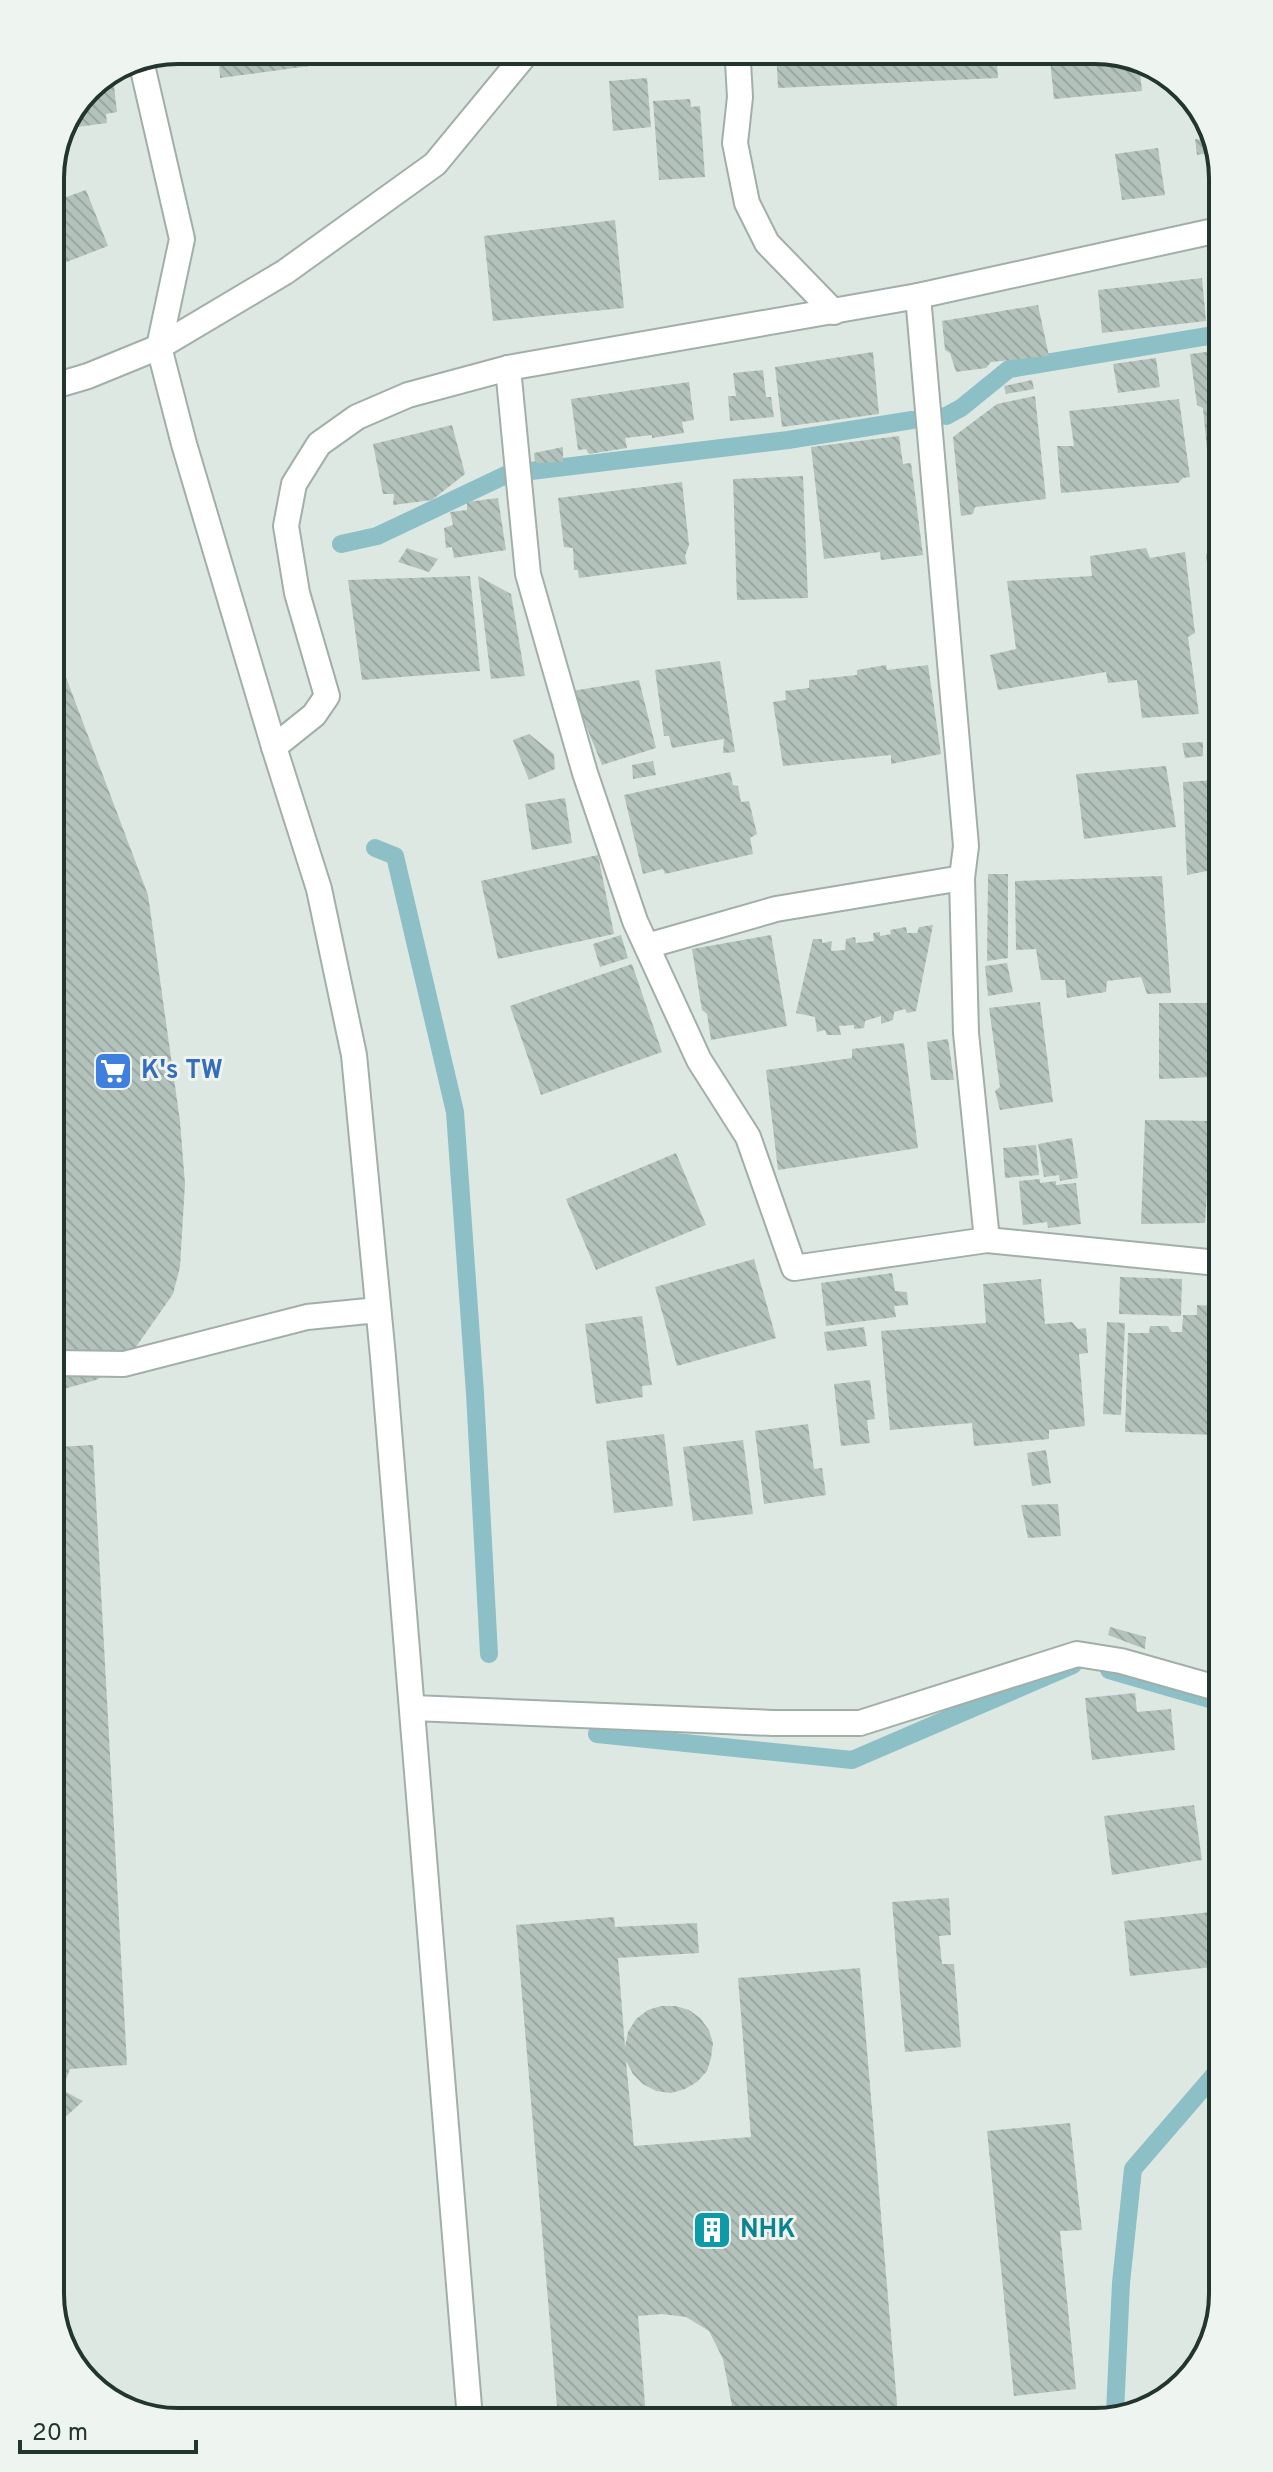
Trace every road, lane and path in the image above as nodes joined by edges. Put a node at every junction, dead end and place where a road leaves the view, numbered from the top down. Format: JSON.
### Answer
{"nodes":[{"id":1,"x":517,"y":64,"type":"edge"},
{"id":2,"x":738,"y":64,"type":"edge"},
{"id":3,"x":143,"y":70,"type":"edge"},
{"id":4,"x":1209,"y":232,"type":"edge"},
{"id":5,"x":918,"y":296,"type":"junction"},
{"id":6,"x":834,"y":312,"type":"junction"},
{"id":7,"x":159,"y":347,"type":"junction"},
{"id":8,"x":508,"y":368,"type":"junction"},
{"id":9,"x":64,"y":383,"type":"edge"},
{"id":10,"x":274,"y":747,"type":"junction"},
{"id":11,"x":962,"y":878,"type":"junction"},
{"id":12,"x":647,"y":946,"type":"junction"},
{"id":13,"x":987,"y":1240,"type":"junction"},
{"id":14,"x":1209,"y":1262,"type":"edge"},
{"id":15,"x":378,"y":1310,"type":"junction"},
{"id":16,"x":64,"y":1363,"type":"edge"},
{"id":17,"x":1209,"y":1686,"type":"edge"},
{"id":18,"x":413,"y":1708,"type":"junction"},
{"id":19,"x":469,"y":2408,"type":"edge"}],
"edges":[{"from":1,"to":7,"type":"street"},
{"from":2,"to":6,"type":"street"},
{"from":3,"to":7,"type":"street"},
{"from":4,"to":5,"type":"street"},
{"from":5,"to":6,"type":"street"},
{"from":5,"to":11,"type":"street"},
{"from":6,"to":8,"type":"street"},
{"from":7,"to":9,"type":"street"},
{"from":7,"to":10,"type":"street"},
{"from":8,"to":10,"type":"street"},
{"from":8,"to":12,"type":"street"},
{"from":10,"to":15,"type":"street"},
{"from":11,"to":12,"type":"street"},
{"from":11,"to":13,"type":"street"},
{"from":12,"to":13,"type":"street"},
{"from":13,"to":14,"type":"street"},
{"from":15,"to":16,"type":"street"},
{"from":15,"to":18,"type":"street"},
{"from":17,"to":18,"type":"street"},
{"from":18,"to":19,"type":"street"}]}
